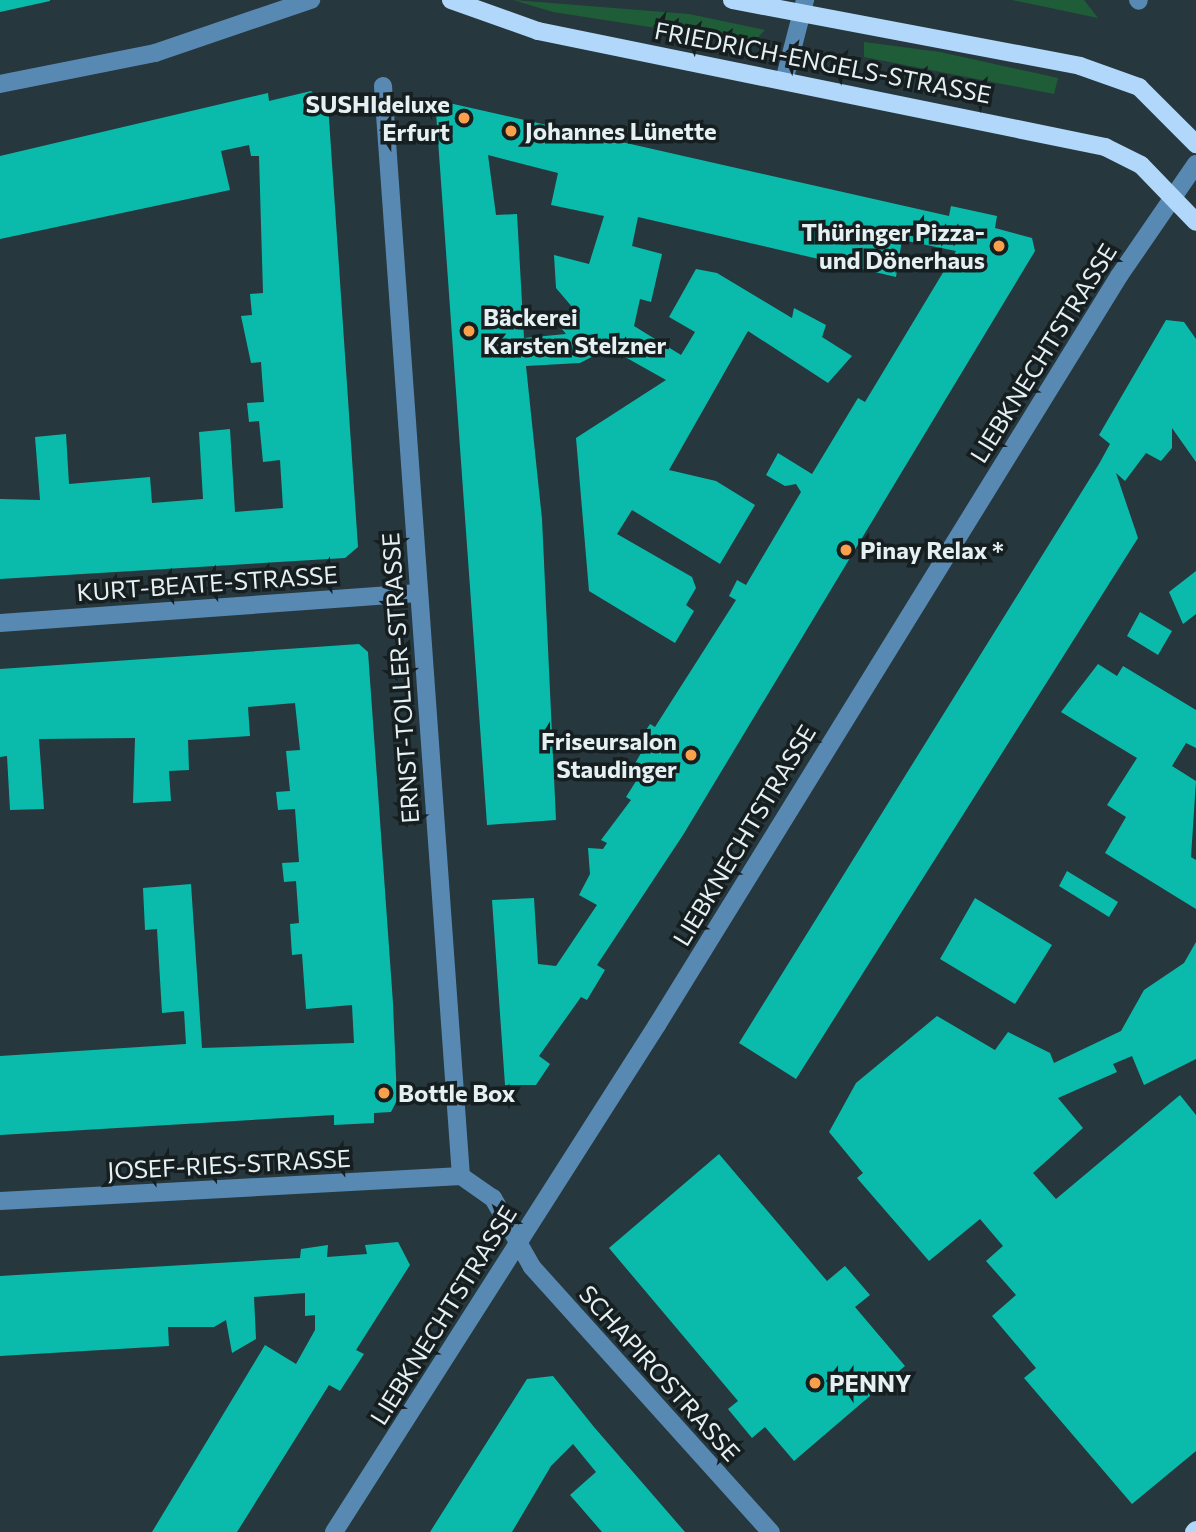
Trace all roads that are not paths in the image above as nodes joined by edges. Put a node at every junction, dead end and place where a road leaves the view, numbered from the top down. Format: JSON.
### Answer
{"nodes":[{"id":1,"x":311,"y":0,"type":"edge"},
{"id":2,"x":451,"y":0,"type":"edge"},
{"id":3,"x":732,"y":0,"type":"edge"},
{"id":4,"x":803,"y":6,"type":"edge"},
{"id":5,"x":785,"y":77,"type":"junction"},
{"id":6,"x":0,"y":84,"type":"edge"},
{"id":7,"x":383,"y":86,"type":"dead end"},
{"id":8,"x":1196,"y":144,"type":"edge"},
{"id":9,"x":1196,"y":164,"type":"edge"},
{"id":10,"x":1174,"y":193,"type":"junction"},
{"id":11,"x":1196,"y":222,"type":"edge"},
{"id":12,"x":418,"y":593,"type":"junction"},
{"id":13,"x":0,"y":623,"type":"edge"},
{"id":14,"x":461,"y":1176,"type":"junction"},
{"id":15,"x":0,"y":1200,"type":"edge"},
{"id":16,"x":518,"y":1242,"type":"junction"},
{"id":17,"x":334,"y":1532,"type":"edge"},
{"id":18,"x":771,"y":1532,"type":"edge"}],
"edges":[{"from":1,"to":6,"type":"street"},
{"from":2,"to":5,"type":"main road","name":"FRIEDRICH-ENGELS-STRASSE"},
{"from":3,"to":4,"type":"main road","name":"FRIEDRICH-ENGELS-STRASSE"},
{"from":4,"to":5,"type":"street"},
{"from":4,"to":8,"type":"main road","name":"FRIEDRICH-ENGELS-STRASSE"},
{"from":5,"to":10,"type":"main road","name":"FRIEDRICH-ENGELS-STRASSE"},
{"from":7,"to":12,"type":"street","name":"ERNST-TOLLER-STRASSE"},
{"from":9,"to":10,"type":"street","name":"LIEBKNECHTSTRASSE"},
{"from":10,"to":11,"type":"main road","name":"FRIEDRICH-ENGELS-STRASSE"},
{"from":10,"to":16,"type":"street","name":"LIEBKNECHTSTRASSE"},
{"from":12,"to":13,"type":"street","name":"KURT-BEATE-STRASSE"},
{"from":12,"to":14,"type":"street","name":"ERNST-TOLLER-STRASSE"},
{"from":14,"to":15,"type":"street","name":"JOSEF-RIES-STRASSE"},
{"from":14,"to":16,"type":"street"},
{"from":16,"to":17,"type":"street","name":"LIEBKNECHTSTRASSE"},
{"from":16,"to":18,"type":"street","name":"SCHAPIROSTRASSE"}]}
